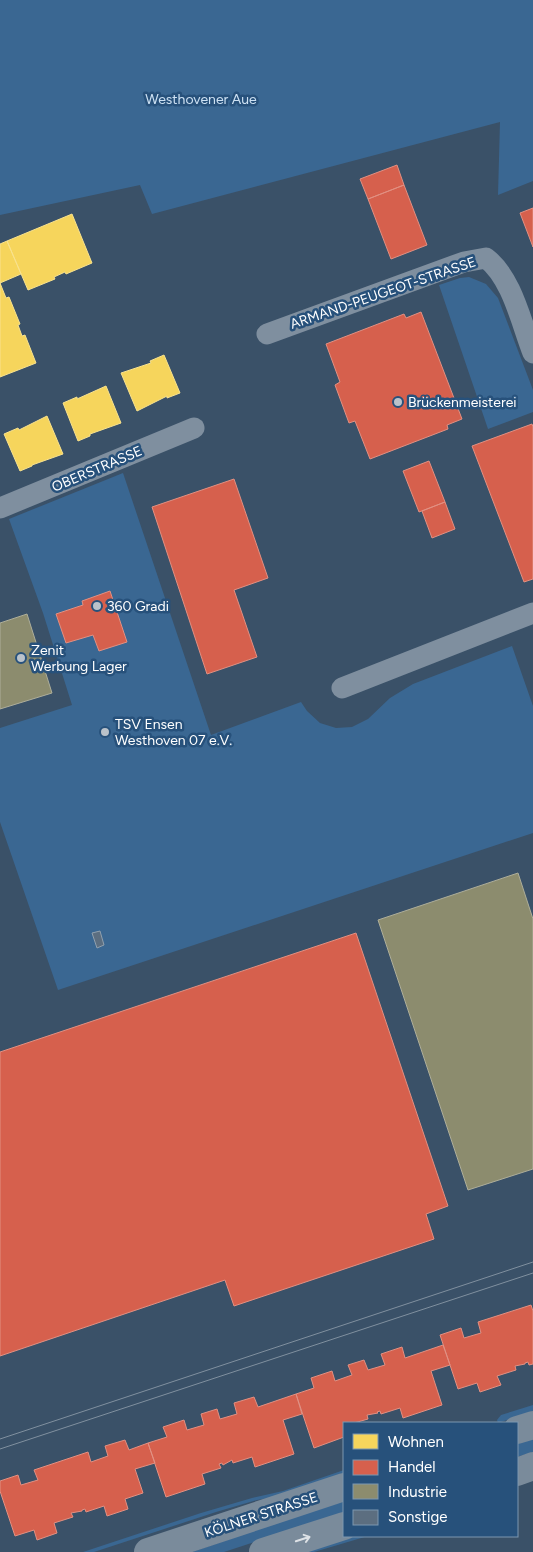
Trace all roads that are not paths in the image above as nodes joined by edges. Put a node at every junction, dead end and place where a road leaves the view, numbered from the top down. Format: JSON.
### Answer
{"nodes":[{"id":1,"x":267,"y":334,"type":"dead end"},
{"id":2,"x":533,"y":351,"type":"edge"},
{"id":3,"x":194,"y":428,"type":"dead end"},
{"id":4,"x":0,"y":508,"type":"edge"},
{"id":5,"x":533,"y":613,"type":"edge"},
{"id":6,"x":342,"y":688,"type":"dead end"},
{"id":7,"x":533,"y":1425,"type":"edge"},
{"id":8,"x":518,"y":1430,"type":"edge"},
{"id":9,"x":533,"y":1466,"type":"edge"},
{"id":10,"x":518,"y":1472,"type":"edge"},
{"id":11,"x":343,"y":1487,"type":"edge"},
{"id":12,"x":343,"y":1526,"type":"edge"},
{"id":13,"x":148,"y":1552,"type":"edge"},
{"id":14,"x":263,"y":1552,"type":"edge"}],
"edges":[{"from":1,"to":2,"type":"street","name":"ARMAND-PEUGEOT-STRASSE"},
{"from":3,"to":4,"type":"street","name":"OBERSTRASSE"},
{"from":5,"to":6,"type":"street"},
{"from":7,"to":8,"type":"main road"},
{"from":9,"to":10,"type":"main road"},
{"from":11,"to":13,"type":"main road","name":"KÖLNER STRASSE"},
{"from":14,"to":12,"type":"main road","one_way":true}]}
